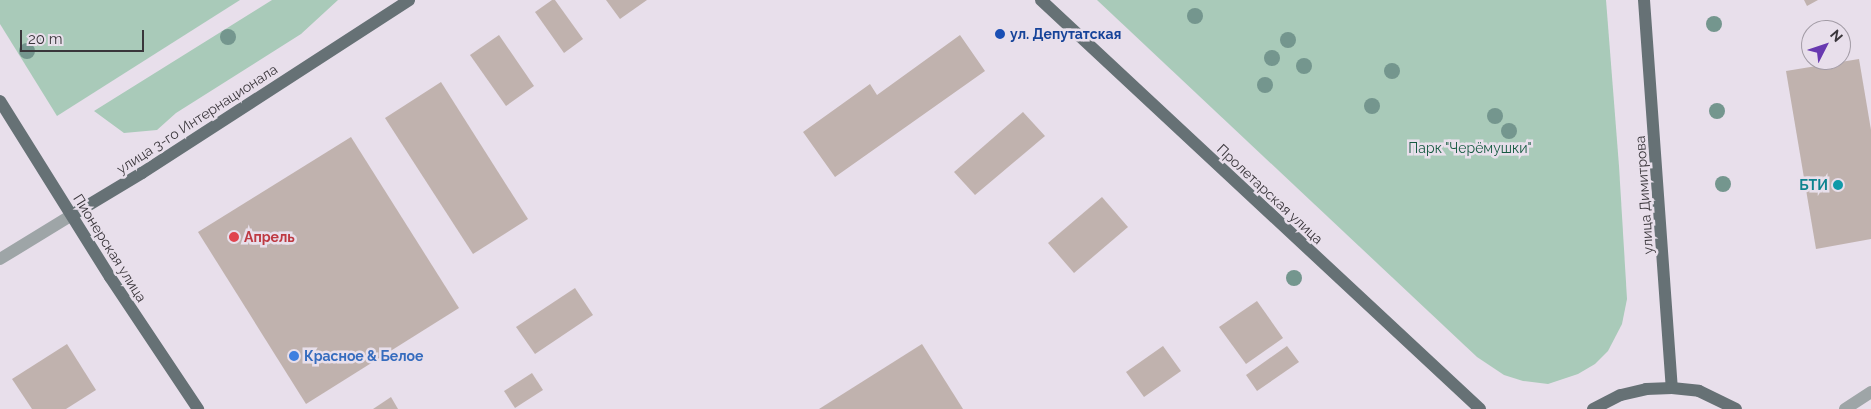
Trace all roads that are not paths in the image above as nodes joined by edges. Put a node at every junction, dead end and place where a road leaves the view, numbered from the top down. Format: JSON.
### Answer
{"nodes":[{"id":1,"x":408,"y":0,"type":"edge"},
{"id":2,"x":1041,"y":0,"type":"edge"},
{"id":3,"x":1644,"y":0,"type":"edge"},
{"id":4,"x":0,"y":101,"type":"edge"},
{"id":5,"x":72,"y":215,"type":"junction"},
{"id":6,"x":0,"y":259,"type":"edge"},
{"id":7,"x":1672,"y":388,"type":"junction"},
{"id":8,"x":1871,"y":392,"type":"edge"},
{"id":9,"x":198,"y":409,"type":"edge"},
{"id":10,"x":1480,"y":409,"type":"edge"},
{"id":11,"x":1593,"y":409,"type":"edge"},
{"id":12,"x":1736,"y":409,"type":"edge"},
{"id":13,"x":1845,"y":409,"type":"edge"}],
"edges":[{"from":1,"to":5,"type":"main road","name":"улица 3-го Интернационала"},
{"from":2,"to":10,"type":"main road","name":"Пролетарская улица"},
{"from":3,"to":7,"type":"main road","name":"улица Димитрова"},
{"from":4,"to":5,"type":"main road","name":"Пионерская улица"},
{"from":5,"to":6,"type":"street","name":"улица 3-го Интернационала"},
{"from":5,"to":9,"type":"main road","name":"Пионерская улица"},
{"from":7,"to":11,"type":"main road"},
{"from":7,"to":12,"type":"main road"},
{"from":8,"to":13,"type":"street"}]}
